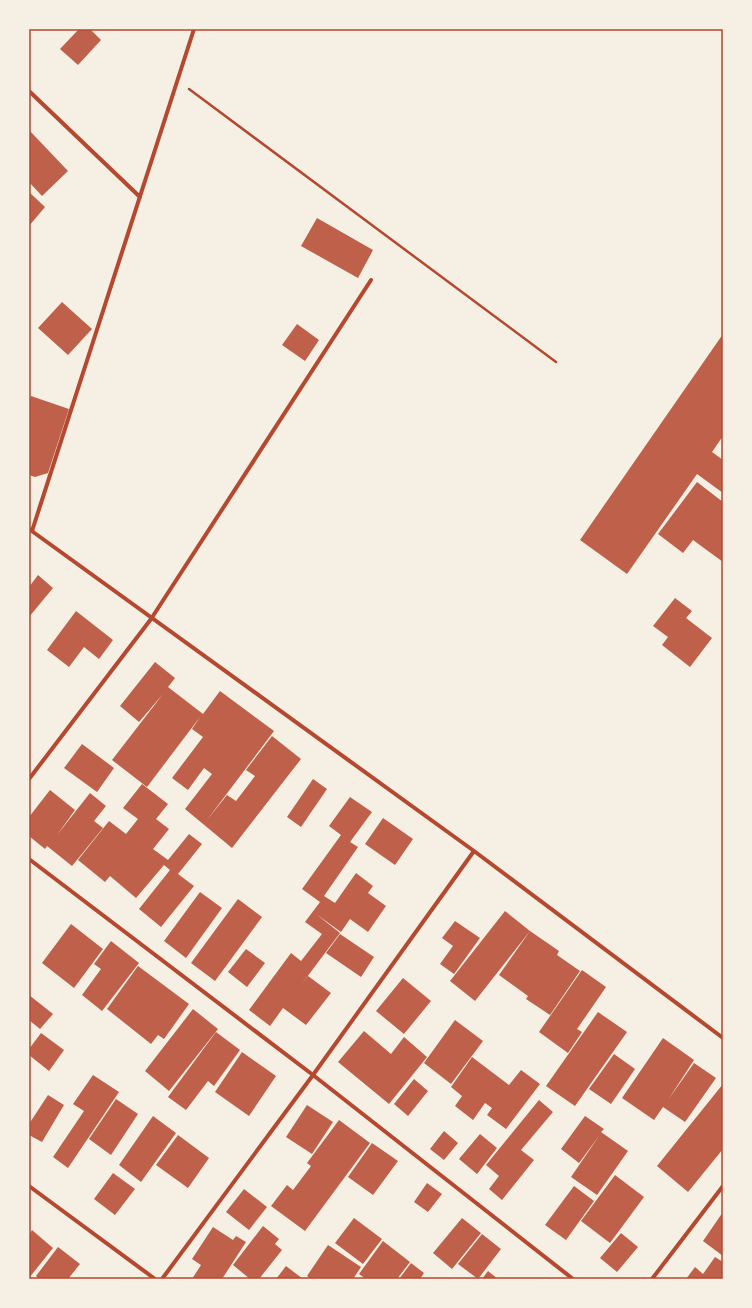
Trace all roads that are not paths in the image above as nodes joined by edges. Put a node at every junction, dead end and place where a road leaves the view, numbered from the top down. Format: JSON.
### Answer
{"nodes":[{"id":1,"x":194,"y":29,"type":"edge"},
{"id":2,"x":29,"y":91,"type":"edge"},
{"id":3,"x":140,"y":197,"type":"junction"},
{"id":4,"x":371,"y":280,"type":"dead end"},
{"id":5,"x":31,"y":530,"type":"edge"},
{"id":6,"x":151,"y":619,"type":"junction"},
{"id":7,"x":29,"y":779,"type":"edge"},
{"id":8,"x":474,"y":851,"type":"junction"},
{"id":9,"x":29,"y":859,"type":"edge"},
{"id":10,"x":723,"y":1038,"type":"edge"},
{"id":11,"x":313,"y":1075,"type":"junction"},
{"id":12,"x":29,"y":1186,"type":"edge"},
{"id":13,"x":723,"y":1186,"type":"edge"},
{"id":14,"x":155,"y":1279,"type":"edge"},
{"id":15,"x":162,"y":1279,"type":"edge"},
{"id":16,"x":573,"y":1279,"type":"edge"},
{"id":17,"x":652,"y":1279,"type":"edge"}],
"edges":[{"from":1,"to":3,"type":"street"},
{"from":2,"to":3,"type":"street"},
{"from":3,"to":5,"type":"street"},
{"from":4,"to":6,"type":"street"},
{"from":5,"to":6,"type":"street"},
{"from":6,"to":7,"type":"street"},
{"from":6,"to":8,"type":"street"},
{"from":8,"to":10,"type":"street"},
{"from":8,"to":11,"type":"street"},
{"from":9,"to":11,"type":"street"},
{"from":11,"to":15,"type":"street"},
{"from":11,"to":16,"type":"street"},
{"from":12,"to":14,"type":"street"},
{"from":13,"to":17,"type":"street"}]}
